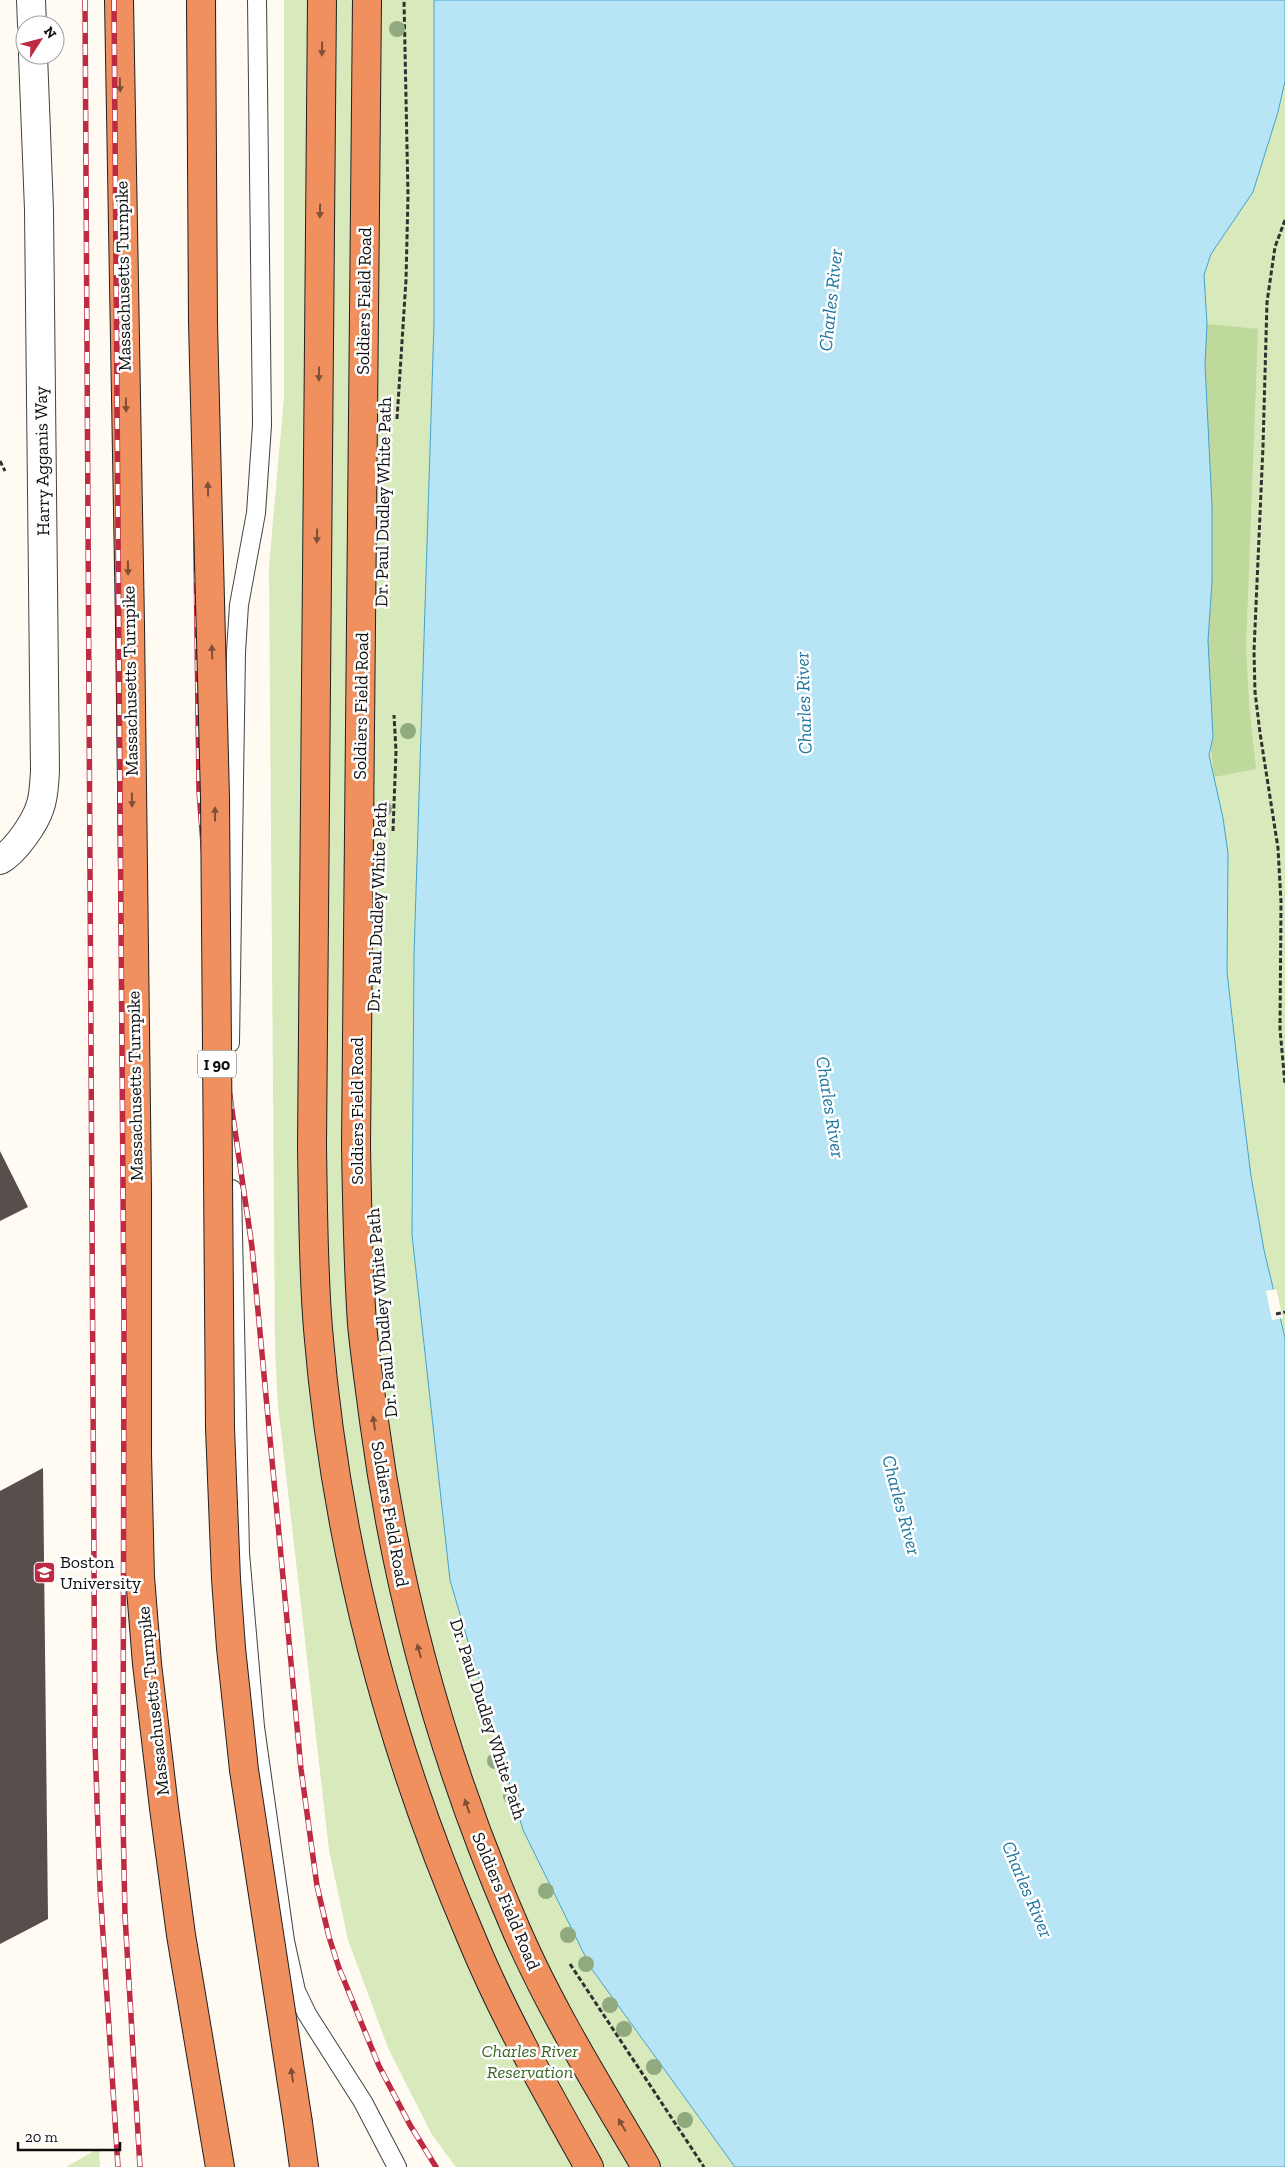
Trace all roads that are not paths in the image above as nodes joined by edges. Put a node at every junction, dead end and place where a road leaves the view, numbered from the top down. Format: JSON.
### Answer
{"nodes":[{"id":1,"x":31,"y":0,"type":"edge"},
{"id":2,"x":119,"y":0,"type":"edge"},
{"id":3,"x":201,"y":0,"type":"edge"},
{"id":4,"x":257,"y":0,"type":"edge"},
{"id":5,"x":322,"y":0,"type":"edge"},
{"id":6,"x":367,"y":0,"type":"edge"},
{"id":7,"x":32,"y":15,"type":"edge"},
{"id":8,"x":33,"y":65,"type":"edge"},
{"id":9,"x":4,"y":858,"type":"edge"},
{"id":10,"x":220,"y":2167,"type":"edge"},
{"id":11,"x":304,"y":2167,"type":"edge"},
{"id":12,"x":397,"y":2167,"type":"edge"},
{"id":13,"x":589,"y":2167,"type":"edge"},
{"id":14,"x":646,"y":2167,"type":"edge"}],
"edges":[{"from":1,"to":7,"type":"street"},
{"from":2,"to":10,"type":"highway","name":"Massachusetts Turnpike","one_way":true},
{"from":11,"to":3,"type":"highway","number":"I 90","one_way":true,"bridge":true},
{"from":4,"to":12,"type":"lane"},
{"from":5,"to":13,"type":"highway","one_way":true},
{"from":14,"to":6,"type":"highway","name":"Soldiers Field Road","one_way":true},
{"from":8,"to":9,"type":"street","name":"Harry Agganis Way"}]}
